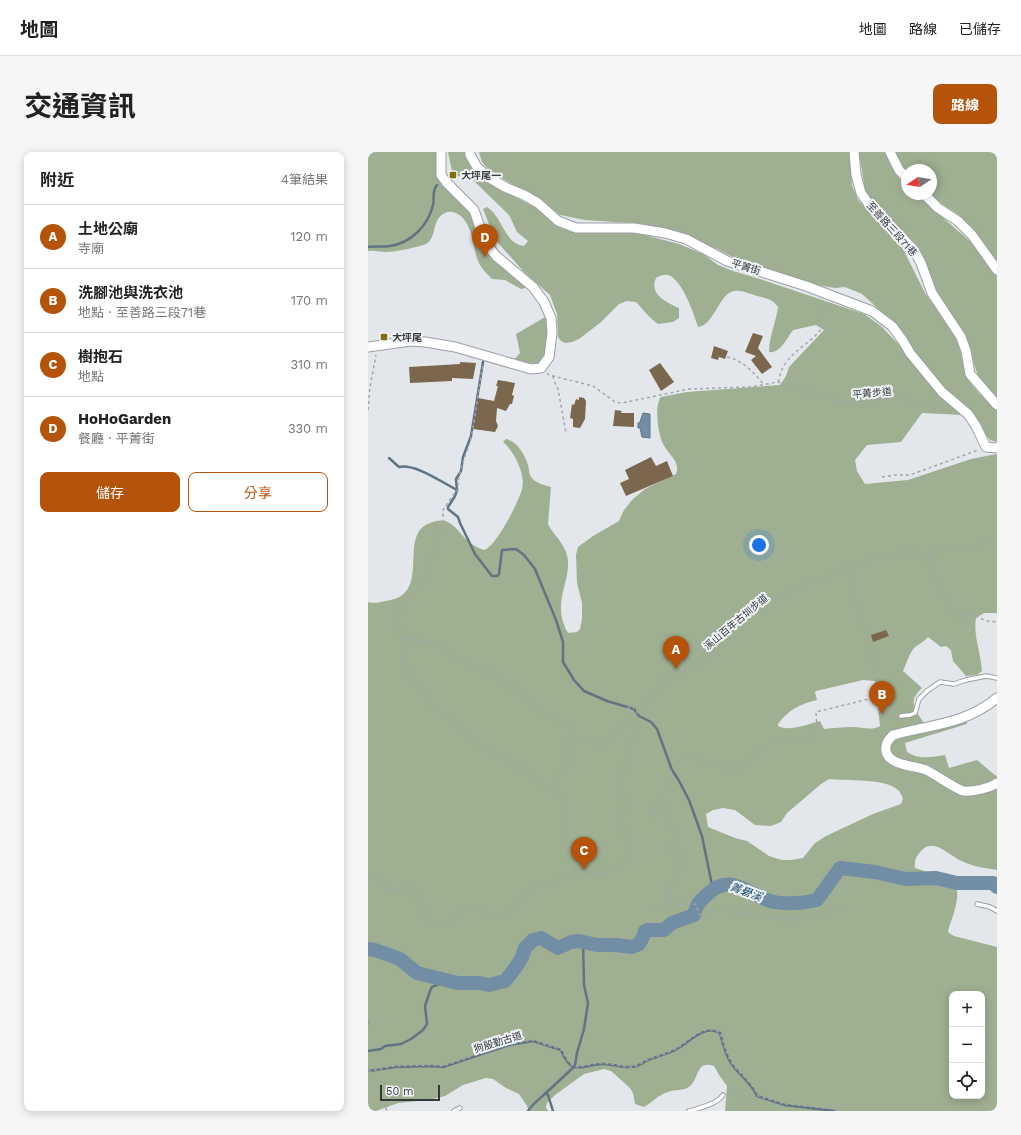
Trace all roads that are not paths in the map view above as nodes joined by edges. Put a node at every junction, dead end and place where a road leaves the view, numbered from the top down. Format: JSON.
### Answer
{"nodes":[{"id":1,"x":441,"y":152,"type":"edge"},
{"id":2,"x":470,"y":152,"type":"edge"},
{"id":3,"x":854,"y":152,"type":"edge"},
{"id":4,"x":890,"y":152,"type":"edge"},
{"id":5,"x":901,"y":172,"type":"edge"},
{"id":6,"x":930,"y":200,"type":"edge"},
{"id":7,"x":997,"y":270,"type":"edge"},
{"id":8,"x":368,"y":347,"type":"edge"},
{"id":9,"x":997,"y":405,"type":"edge"},
{"id":10,"x":997,"y":448,"type":"edge"},
{"id":11,"x":997,"y":678,"type":"edge"},
{"id":12,"x":997,"y":698,"type":"edge"},
{"id":13,"x":901,"y":716,"type":"road end"},
{"id":14,"x":997,"y":783,"type":"edge"},
{"id":15,"x":977,"y":904,"type":"dead end"},
{"id":16,"x":997,"y":911,"type":"edge"},
{"id":17,"x":722,"y":1096,"type":"road end"},
{"id":18,"x":460,"y":1108,"type":"dead end"},
{"id":19,"x":454,"y":1111,"type":"edge"},
{"id":20,"x":690,"y":1111,"type":"edge"}],
"edges":[{"from":1,"to":8,"type":"street"},
{"from":2,"to":10,"type":"street","name":"平菁街"},
{"from":3,"to":9,"type":"street","name":"至善路三段71巷"},
{"from":4,"to":5,"type":"street"},
{"from":6,"to":7,"type":"street"},
{"from":11,"to":13,"type":"lane"},
{"from":12,"to":14,"type":"street"},
{"from":15,"to":16,"type":"lane"},
{"from":17,"to":20,"type":"lane"},
{"from":18,"to":19,"type":"lane"}]}
